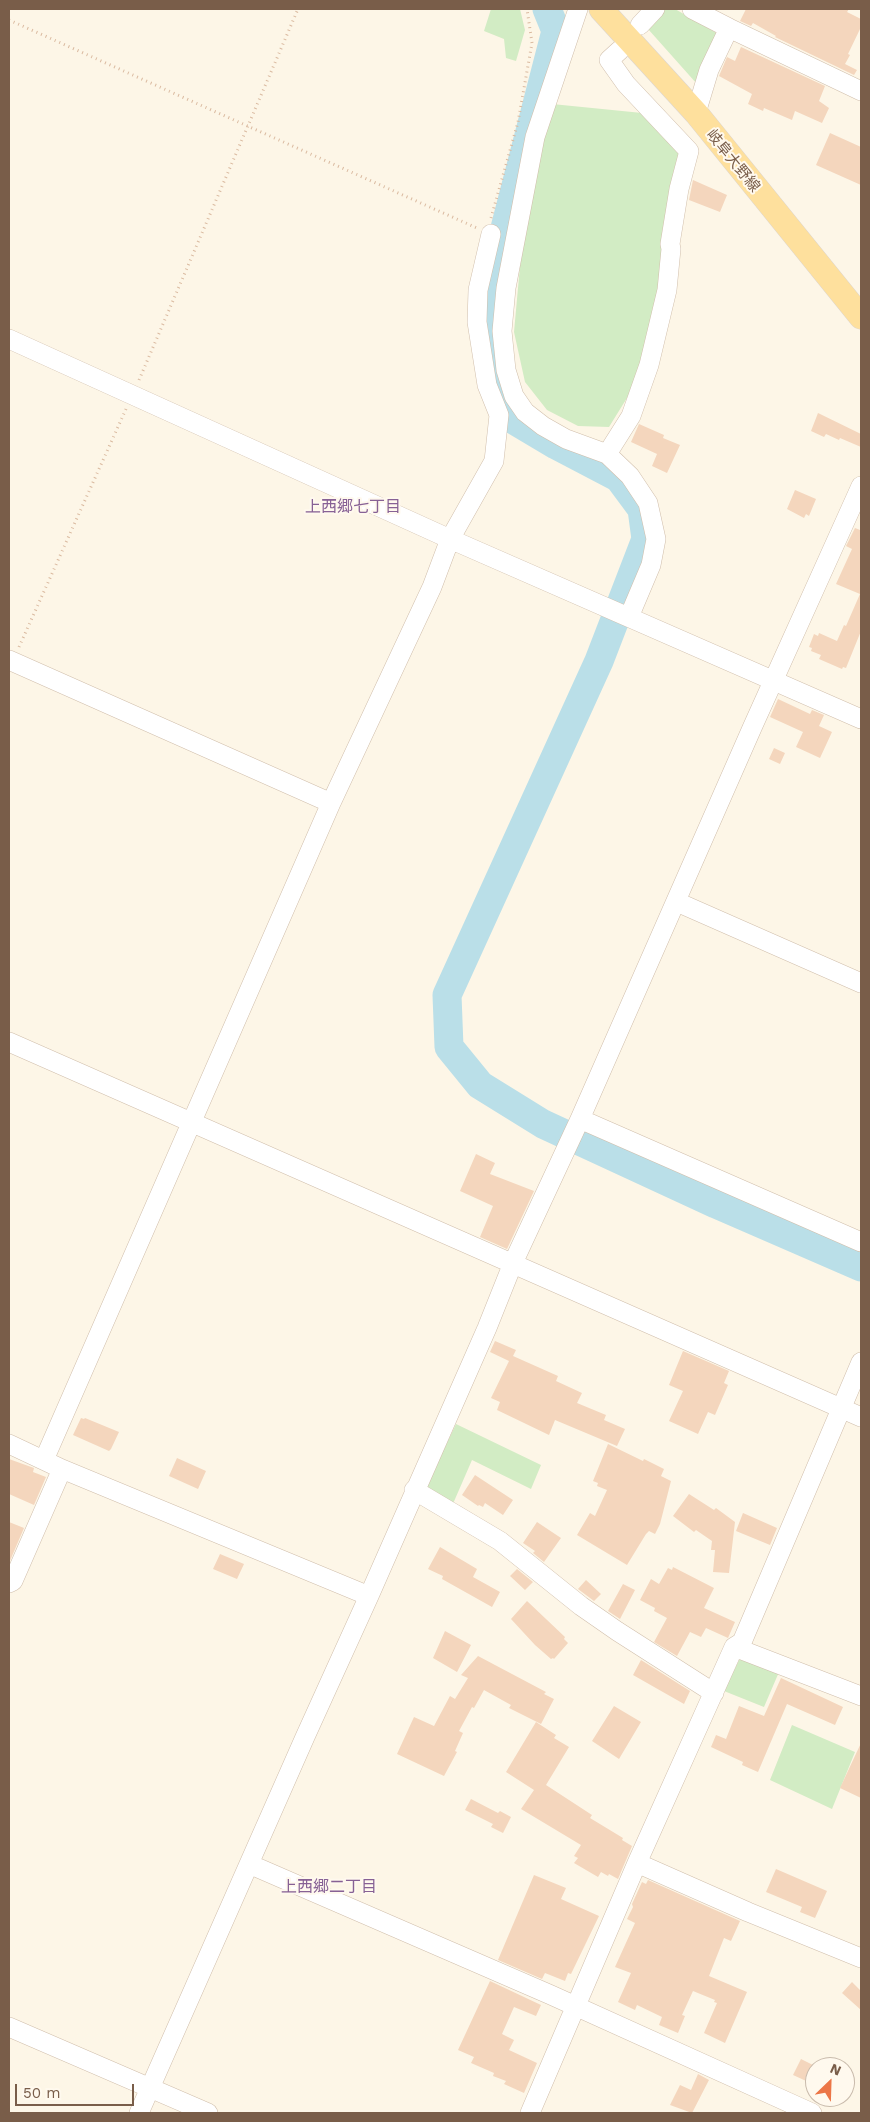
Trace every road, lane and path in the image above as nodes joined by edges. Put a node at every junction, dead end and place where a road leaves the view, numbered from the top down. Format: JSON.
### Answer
{"nodes":[{"id":1,"x":298,"y":9,"type":"edge"},
{"id":2,"x":527,"y":9,"type":"edge"},
{"id":3,"x":578,"y":9,"type":"edge"},
{"id":4,"x":601,"y":9,"type":"edge"},
{"id":5,"x":655,"y":9,"type":"edge"},
{"id":6,"x":692,"y":9,"type":"edge"},
{"id":7,"x":9,"y":20,"type":"edge"},
{"id":8,"x":640,"y":25,"type":"dead end"},
{"id":9,"x":729,"y":28,"type":"junction"},
{"id":10,"x":620,"y":50,"type":"dead end"},
{"id":11,"x":861,"y":91,"type":"edge"},
{"id":12,"x":696,"y":113,"type":"junction"},
{"id":13,"x":248,"y":126,"type":"junction"},
{"id":14,"x":491,"y":234,"type":"junction"},
{"id":15,"x":861,"y":317,"type":"edge"},
{"id":16,"x":9,"y":339,"type":"edge"},
{"id":17,"x":133,"y":395,"type":"junction"},
{"id":18,"x":606,"y":454,"type":"junction"},
{"id":19,"x":861,"y":486,"type":"edge"},
{"id":20,"x":450,"y":539,"type":"junction"},
{"id":21,"x":629,"y":617,"type":"junction"},
{"id":22,"x":10,"y":664,"type":"edge"},
{"id":23,"x":775,"y":681,"type":"junction"},
{"id":24,"x":861,"y":719,"type":"edge"},
{"id":25,"x":331,"y":802,"type":"junction"},
{"id":26,"x":677,"y":902,"type":"junction"},
{"id":27,"x":861,"y":983,"type":"edge"},
{"id":28,"x":9,"y":1042,"type":"edge"},
{"id":29,"x":190,"y":1122,"type":"junction"},
{"id":30,"x":579,"y":1123,"type":"junction"},
{"id":31,"x":861,"y":1242,"type":"edge"},
{"id":32,"x":513,"y":1263,"type":"junction"},
{"id":33,"x":861,"y":1362,"type":"edge"},
{"id":34,"x":842,"y":1408,"type":"junction"},
{"id":35,"x":861,"y":1417,"type":"edge"},
{"id":36,"x":9,"y":1444,"type":"edge"},
{"id":37,"x":44,"y":1460,"type":"junction"},
{"id":38,"x":62,"y":1469,"type":"junction"},
{"id":39,"x":414,"y":1490,"type":"junction"},
{"id":40,"x":9,"y":1583,"type":"edge"},
{"id":41,"x":369,"y":1596,"type":"junction"},
{"id":42,"x":734,"y":1647,"type":"junction"},
{"id":43,"x":714,"y":1693,"type":"junction"},
{"id":44,"x":861,"y":1696,"type":"edge"},
{"id":45,"x":637,"y":1863,"type":"junction"},
{"id":46,"x":249,"y":1864,"type":"junction"},
{"id":47,"x":861,"y":1958,"type":"edge"},
{"id":48,"x":576,"y":2008,"type":"junction"},
{"id":49,"x":9,"y":2027,"type":"edge"},
{"id":50,"x":149,"y":2088,"type":"junction"},
{"id":51,"x":139,"y":2113,"type":"edge"},
{"id":52,"x":208,"y":2113,"type":"edge"},
{"id":53,"x":530,"y":2113,"type":"edge"},
{"id":54,"x":812,"y":2113,"type":"edge"}],
"edges":[{"from":1,"to":13,"type":"path"},
{"from":2,"to":14,"type":"path"},
{"from":3,"to":18,"type":"street"},
{"from":4,"to":12,"type":"main road","name":"岐阜大野線"},
{"from":5,"to":8,"type":"street"},
{"from":6,"to":9,"type":"street"},
{"from":7,"to":13,"type":"path"},
{"from":9,"to":11,"type":"street"},
{"from":9,"to":12,"type":"street"},
{"from":10,"to":18,"type":"street"},
{"from":12,"to":15,"type":"main road","name":"岐阜大野線"},
{"from":13,"to":14,"type":"path"},
{"from":13,"to":17,"type":"path"},
{"from":14,"to":20,"type":"street"},
{"from":16,"to":17,"type":"street"},
{"from":17,"to":20,"type":"street"},
{"from":17,"to":22,"type":"path"},
{"from":18,"to":21,"type":"street"},
{"from":19,"to":23,"type":"street"},
{"from":20,"to":21,"type":"street"},
{"from":20,"to":25,"type":"street"},
{"from":21,"to":23,"type":"street"},
{"from":22,"to":25,"type":"street"},
{"from":23,"to":24,"type":"street"},
{"from":23,"to":26,"type":"street"},
{"from":25,"to":29,"type":"street"},
{"from":26,"to":27,"type":"street"},
{"from":26,"to":30,"type":"street"},
{"from":28,"to":29,"type":"street"},
{"from":29,"to":32,"type":"street"},
{"from":29,"to":37,"type":"street"},
{"from":30,"to":31,"type":"street"},
{"from":30,"to":32,"type":"street"},
{"from":32,"to":34,"type":"street"},
{"from":32,"to":39,"type":"street"},
{"from":33,"to":34,"type":"street"},
{"from":34,"to":35,"type":"street"},
{"from":34,"to":42,"type":"street"},
{"from":36,"to":37,"type":"street"},
{"from":37,"to":38,"type":"street"},
{"from":38,"to":40,"type":"street"},
{"from":38,"to":41,"type":"street"},
{"from":39,"to":41,"type":"street"},
{"from":39,"to":43,"type":"street"},
{"from":41,"to":46,"type":"street"},
{"from":42,"to":43,"type":"street"},
{"from":42,"to":44,"type":"street"},
{"from":43,"to":45,"type":"street"},
{"from":45,"to":47,"type":"street"},
{"from":45,"to":48,"type":"street"},
{"from":46,"to":48,"type":"street"},
{"from":46,"to":50,"type":"street"},
{"from":48,"to":53,"type":"street"},
{"from":48,"to":54,"type":"street"},
{"from":49,"to":50,"type":"street"},
{"from":50,"to":51,"type":"street"},
{"from":50,"to":52,"type":"street"}]}
